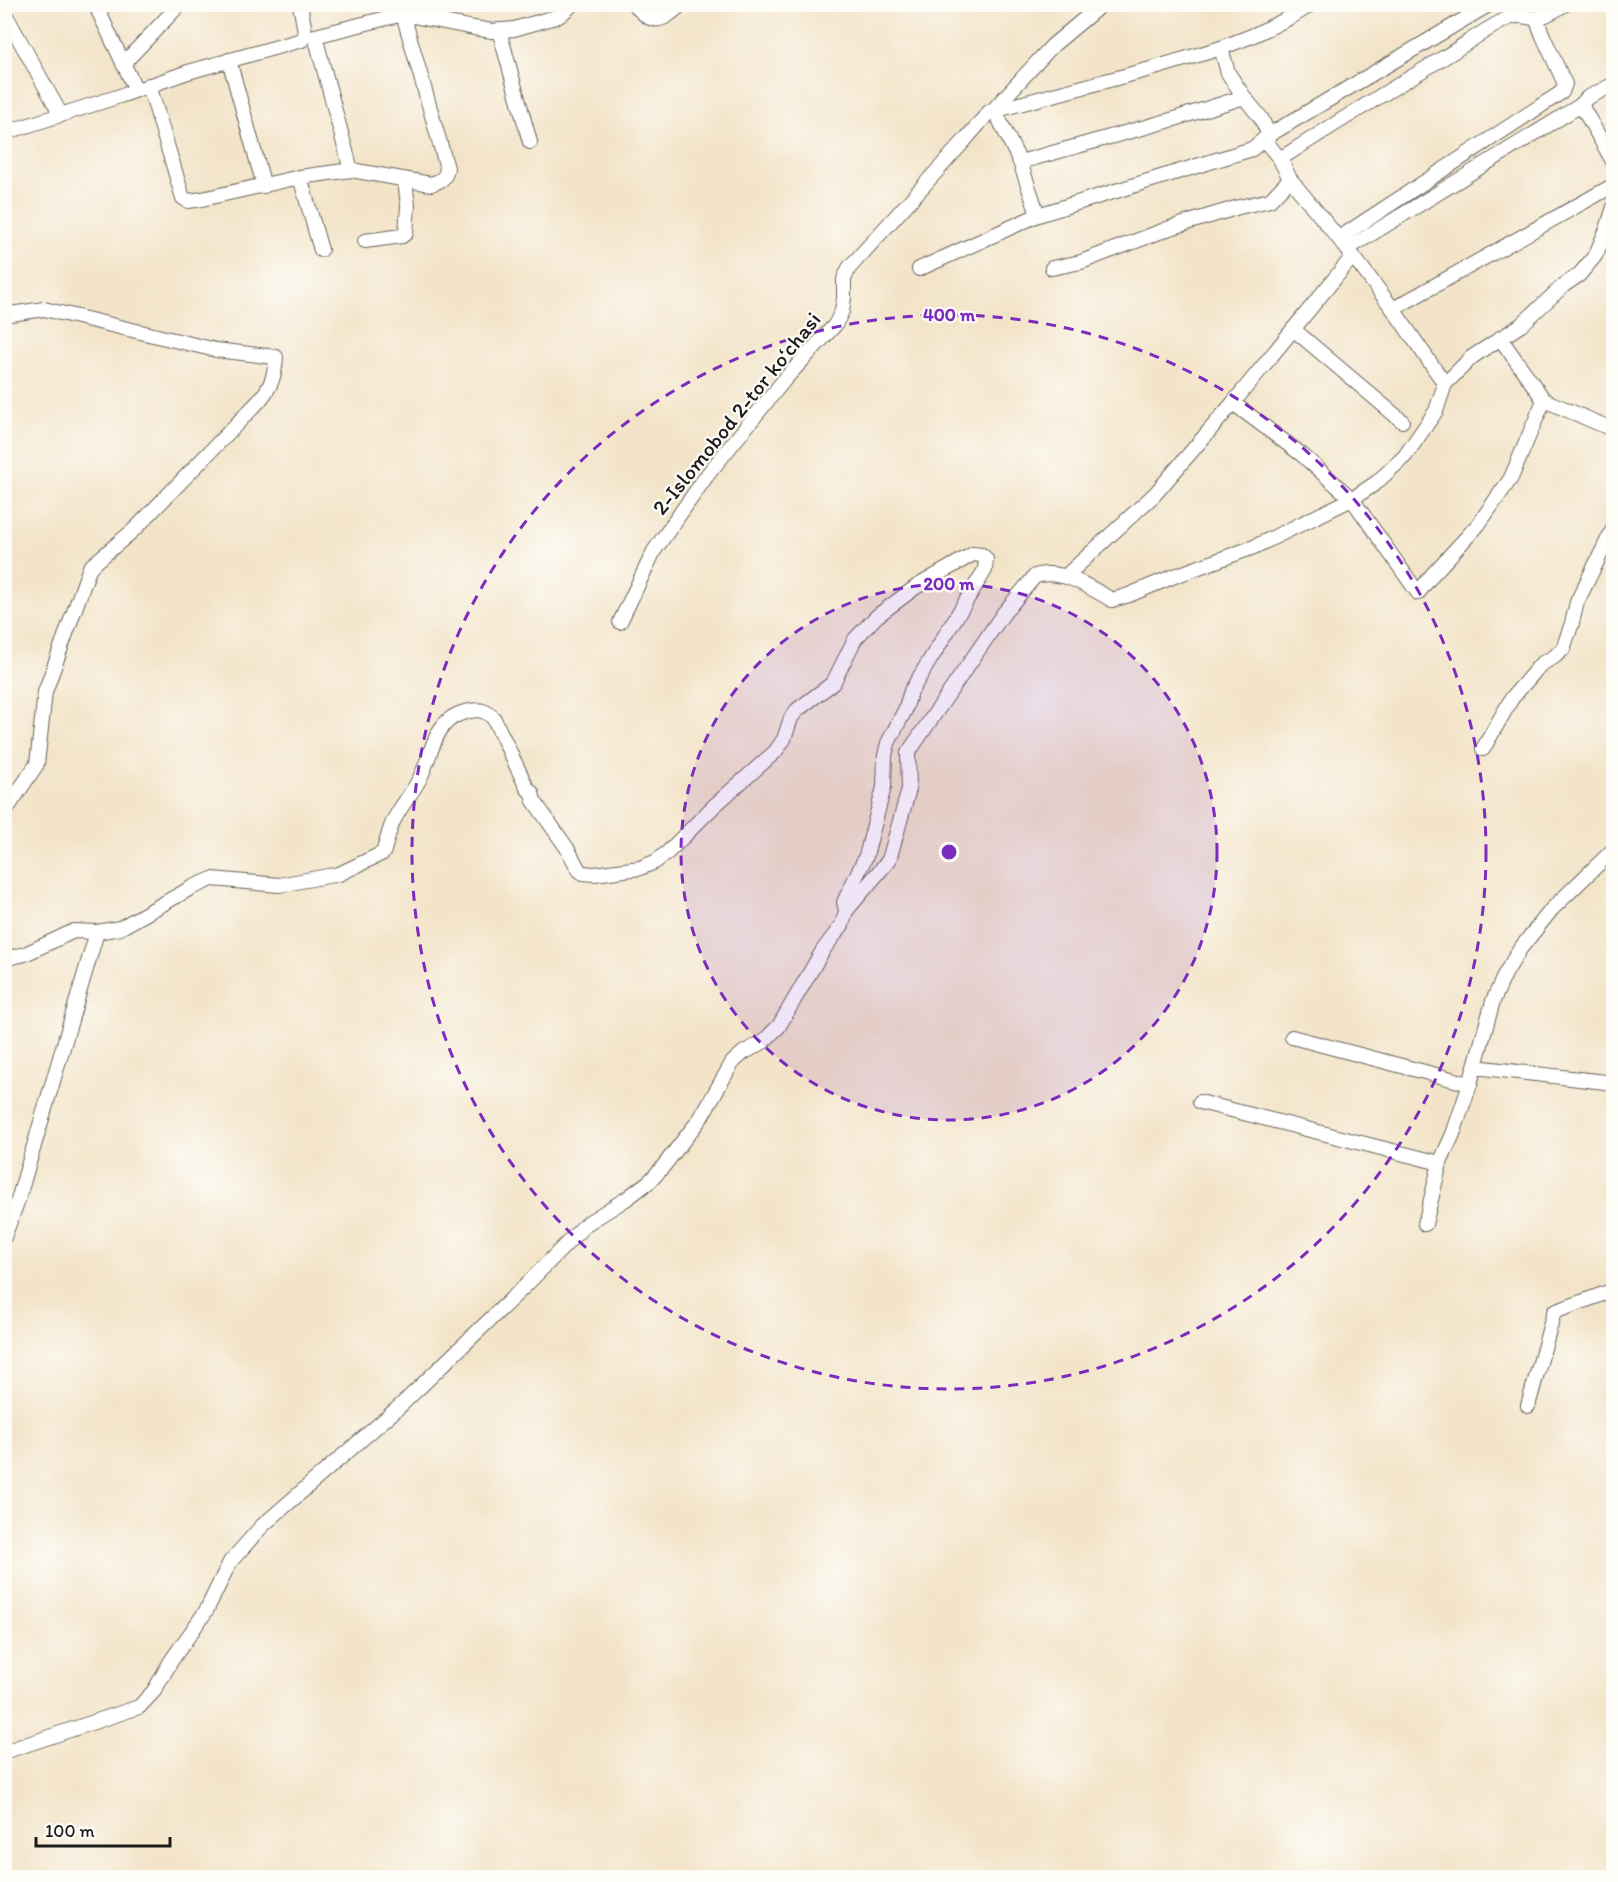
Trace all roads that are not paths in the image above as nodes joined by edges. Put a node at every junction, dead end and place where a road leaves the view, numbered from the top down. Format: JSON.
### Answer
{"nodes":[{"id":1,"x":95,"y":4,"type":"edge"},
{"id":2,"x":180,"y":4,"type":"edge"},
{"id":3,"x":300,"y":4,"type":"edge"},
{"id":4,"x":573,"y":4,"type":"edge"},
{"id":5,"x":634,"y":4,"type":"edge"},
{"id":6,"x":682,"y":4,"type":"edge"},
{"id":7,"x":1102,"y":4,"type":"edge"},
{"id":8,"x":1312,"y":4,"type":"edge"},
{"id":9,"x":1490,"y":4,"type":"edge"},
{"id":10,"x":1565,"y":4,"type":"edge"},
{"id":11,"x":4,"y":12,"type":"edge"},
{"id":12,"x":403,"y":14,"type":"junction"},
{"id":13,"x":1536,"y":18,"type":"junction"},
{"id":14,"x":498,"y":30,"type":"junction"},
{"id":15,"x":309,"y":38,"type":"junction"},
{"id":16,"x":1221,"y":48,"type":"junction"},
{"id":17,"x":229,"y":60,"type":"junction"},
{"id":18,"x":123,"y":64,"type":"junction"},
{"id":19,"x":1614,"y":84,"type":"edge"},
{"id":20,"x":149,"y":85,"type":"junction"},
{"id":21,"x":135,"y":90,"type":"junction"},
{"id":22,"x":1244,"y":97,"type":"junction"},
{"id":23,"x":1581,"y":105,"type":"junction"},
{"id":24,"x":994,"y":109,"type":"junction"},
{"id":25,"x":60,"y":115,"type":"junction"},
{"id":26,"x":4,"y":133,"type":"edge"},
{"id":27,"x":1269,"y":135,"type":"junction"},
{"id":28,"x":530,"y":142,"type":"dead end"},
{"id":29,"x":1280,"y":159,"type":"junction"},
{"id":30,"x":1020,"y":162,"type":"junction"},
{"id":31,"x":1614,"y":162,"type":"edge"},
{"id":32,"x":351,"y":170,"type":"junction"},
{"id":33,"x":300,"y":177,"type":"junction"},
{"id":34,"x":1290,"y":179,"type":"junction"},
{"id":35,"x":405,"y":180,"type":"junction"},
{"id":36,"x":1614,"y":185,"type":"edge"},
{"id":37,"x":264,"y":186,"type":"junction"},
{"id":38,"x":1614,"y":207,"type":"edge"},
{"id":39,"x":1038,"y":215,"type":"junction"},
{"id":40,"x":365,"y":241,"type":"dead end"},
{"id":41,"x":1346,"y":248,"type":"junction"},
{"id":42,"x":321,"y":250,"type":"dead end"},
{"id":43,"x":1052,"y":268,"type":"dead end"},
{"id":44,"x":919,"y":269,"type":"dead end"},
{"id":45,"x":1393,"y":309,"type":"junction"},
{"id":46,"x":4,"y":315,"type":"edge"},
{"id":47,"x":1293,"y":329,"type":"junction"},
{"id":48,"x":1500,"y":338,"type":"junction"},
{"id":49,"x":1445,"y":384,"type":"junction"},
{"id":50,"x":1544,"y":400,"type":"junction"},
{"id":51,"x":1233,"y":403,"type":"junction"},
{"id":52,"x":1402,"y":421,"type":"dead end"},
{"id":53,"x":1614,"y":430,"type":"edge"},
{"id":54,"x":1352,"y":499,"type":"junction"},
{"id":55,"x":1614,"y":527,"type":"edge"},
{"id":56,"x":1066,"y":576,"type":"junction"},
{"id":57,"x":621,"y":622,"type":"dead end"},
{"id":58,"x":1483,"y":749,"type":"dead end"},
{"id":59,"x":4,"y":813,"type":"edge"},
{"id":60,"x":1614,"y":849,"type":"edge"},
{"id":61,"x":846,"y":911,"type":"junction"},
{"id":62,"x":97,"y":932,"type":"junction"},
{"id":63,"x":4,"y":960,"type":"edge"},
{"id":64,"x":1293,"y":1037,"type":"dead end"},
{"id":65,"x":1475,"y":1067,"type":"junction"},
{"id":66,"x":1614,"y":1083,"type":"edge"},
{"id":67,"x":1470,"y":1084,"type":"junction"},
{"id":68,"x":1200,"y":1102,"type":"dead end"},
{"id":69,"x":1440,"y":1162,"type":"junction"},
{"id":70,"x":1425,"y":1224,"type":"dead end"},
{"id":71,"x":4,"y":1238,"type":"edge"},
{"id":72,"x":1614,"y":1290,"type":"edge"},
{"id":73,"x":1527,"y":1406,"type":"dead end"},
{"id":74,"x":4,"y":1752,"type":"edge"}],
"edges":[{"from":1,"to":18,"type":"street"},
{"from":2,"to":18,"type":"street"},
{"from":3,"to":15,"type":"street"},
{"from":4,"to":14,"type":"street"},
{"from":5,"to":6,"type":"street"},
{"from":7,"to":24,"type":"street","name":"2-Islomobod 2-tor koʻchasi"},
{"from":8,"to":16,"type":"street"},
{"from":9,"to":27,"type":"street"},
{"from":10,"to":13,"type":"street"},
{"from":11,"to":25,"type":"street"},
{"from":12,"to":14,"type":"street"},
{"from":12,"to":15,"type":"street"},
{"from":12,"to":35,"type":"street"},
{"from":13,"to":29,"type":"street"},
{"from":13,"to":41,"type":"street"},
{"from":14,"to":28,"type":"street"},
{"from":15,"to":17,"type":"street"},
{"from":15,"to":32,"type":"street"},
{"from":16,"to":22,"type":"street"},
{"from":16,"to":24,"type":"street"},
{"from":17,"to":20,"type":"street"},
{"from":17,"to":37,"type":"street"},
{"from":18,"to":21,"type":"street"},
{"from":19,"to":23,"type":"street"},
{"from":20,"to":21,"type":"street"},
{"from":20,"to":37,"type":"street"},
{"from":21,"to":25,"type":"street"},
{"from":22,"to":27,"type":"street"},
{"from":22,"to":30,"type":"street"},
{"from":23,"to":31,"type":"street"},
{"from":23,"to":41,"type":"street"},
{"from":24,"to":30,"type":"street"},
{"from":24,"to":57,"type":"street","name":"2-Islomobod 2-tor koʻchasi"},
{"from":25,"to":26,"type":"street"},
{"from":27,"to":29,"type":"street"},
{"from":27,"to":39,"type":"street"},
{"from":29,"to":34,"type":"street"},
{"from":30,"to":39,"type":"street"},
{"from":32,"to":33,"type":"street"},
{"from":32,"to":35,"type":"street"},
{"from":33,"to":37,"type":"street"},
{"from":33,"to":42,"type":"street"},
{"from":34,"to":41,"type":"street"},
{"from":34,"to":43,"type":"street"},
{"from":35,"to":40,"type":"street"},
{"from":36,"to":45,"type":"street"},
{"from":38,"to":48,"type":"street"},
{"from":39,"to":44,"type":"street"},
{"from":41,"to":45,"type":"street"},
{"from":41,"to":47,"type":"street"},
{"from":45,"to":49,"type":"street"},
{"from":46,"to":59,"type":"street"},
{"from":47,"to":51,"type":"street"},
{"from":47,"to":52,"type":"street"},
{"from":48,"to":49,"type":"street"},
{"from":48,"to":50,"type":"street"},
{"from":49,"to":54,"type":"street"},
{"from":50,"to":53,"type":"street"},
{"from":50,"to":54,"type":"street"},
{"from":51,"to":54,"type":"street"},
{"from":51,"to":56,"type":"street"},
{"from":54,"to":56,"type":"street"},
{"from":55,"to":58,"type":"street"},
{"from":56,"to":61,"type":"street"},
{"from":60,"to":65,"type":"street"},
{"from":61,"to":62,"type":"street"},
{"from":61,"to":74,"type":"street"},
{"from":62,"to":63,"type":"street"},
{"from":62,"to":71,"type":"street"},
{"from":64,"to":67,"type":"street"},
{"from":65,"to":66,"type":"street"},
{"from":65,"to":67,"type":"street"},
{"from":67,"to":69,"type":"street"},
{"from":68,"to":69,"type":"street"},
{"from":69,"to":70,"type":"street"},
{"from":72,"to":73,"type":"street"}]}
